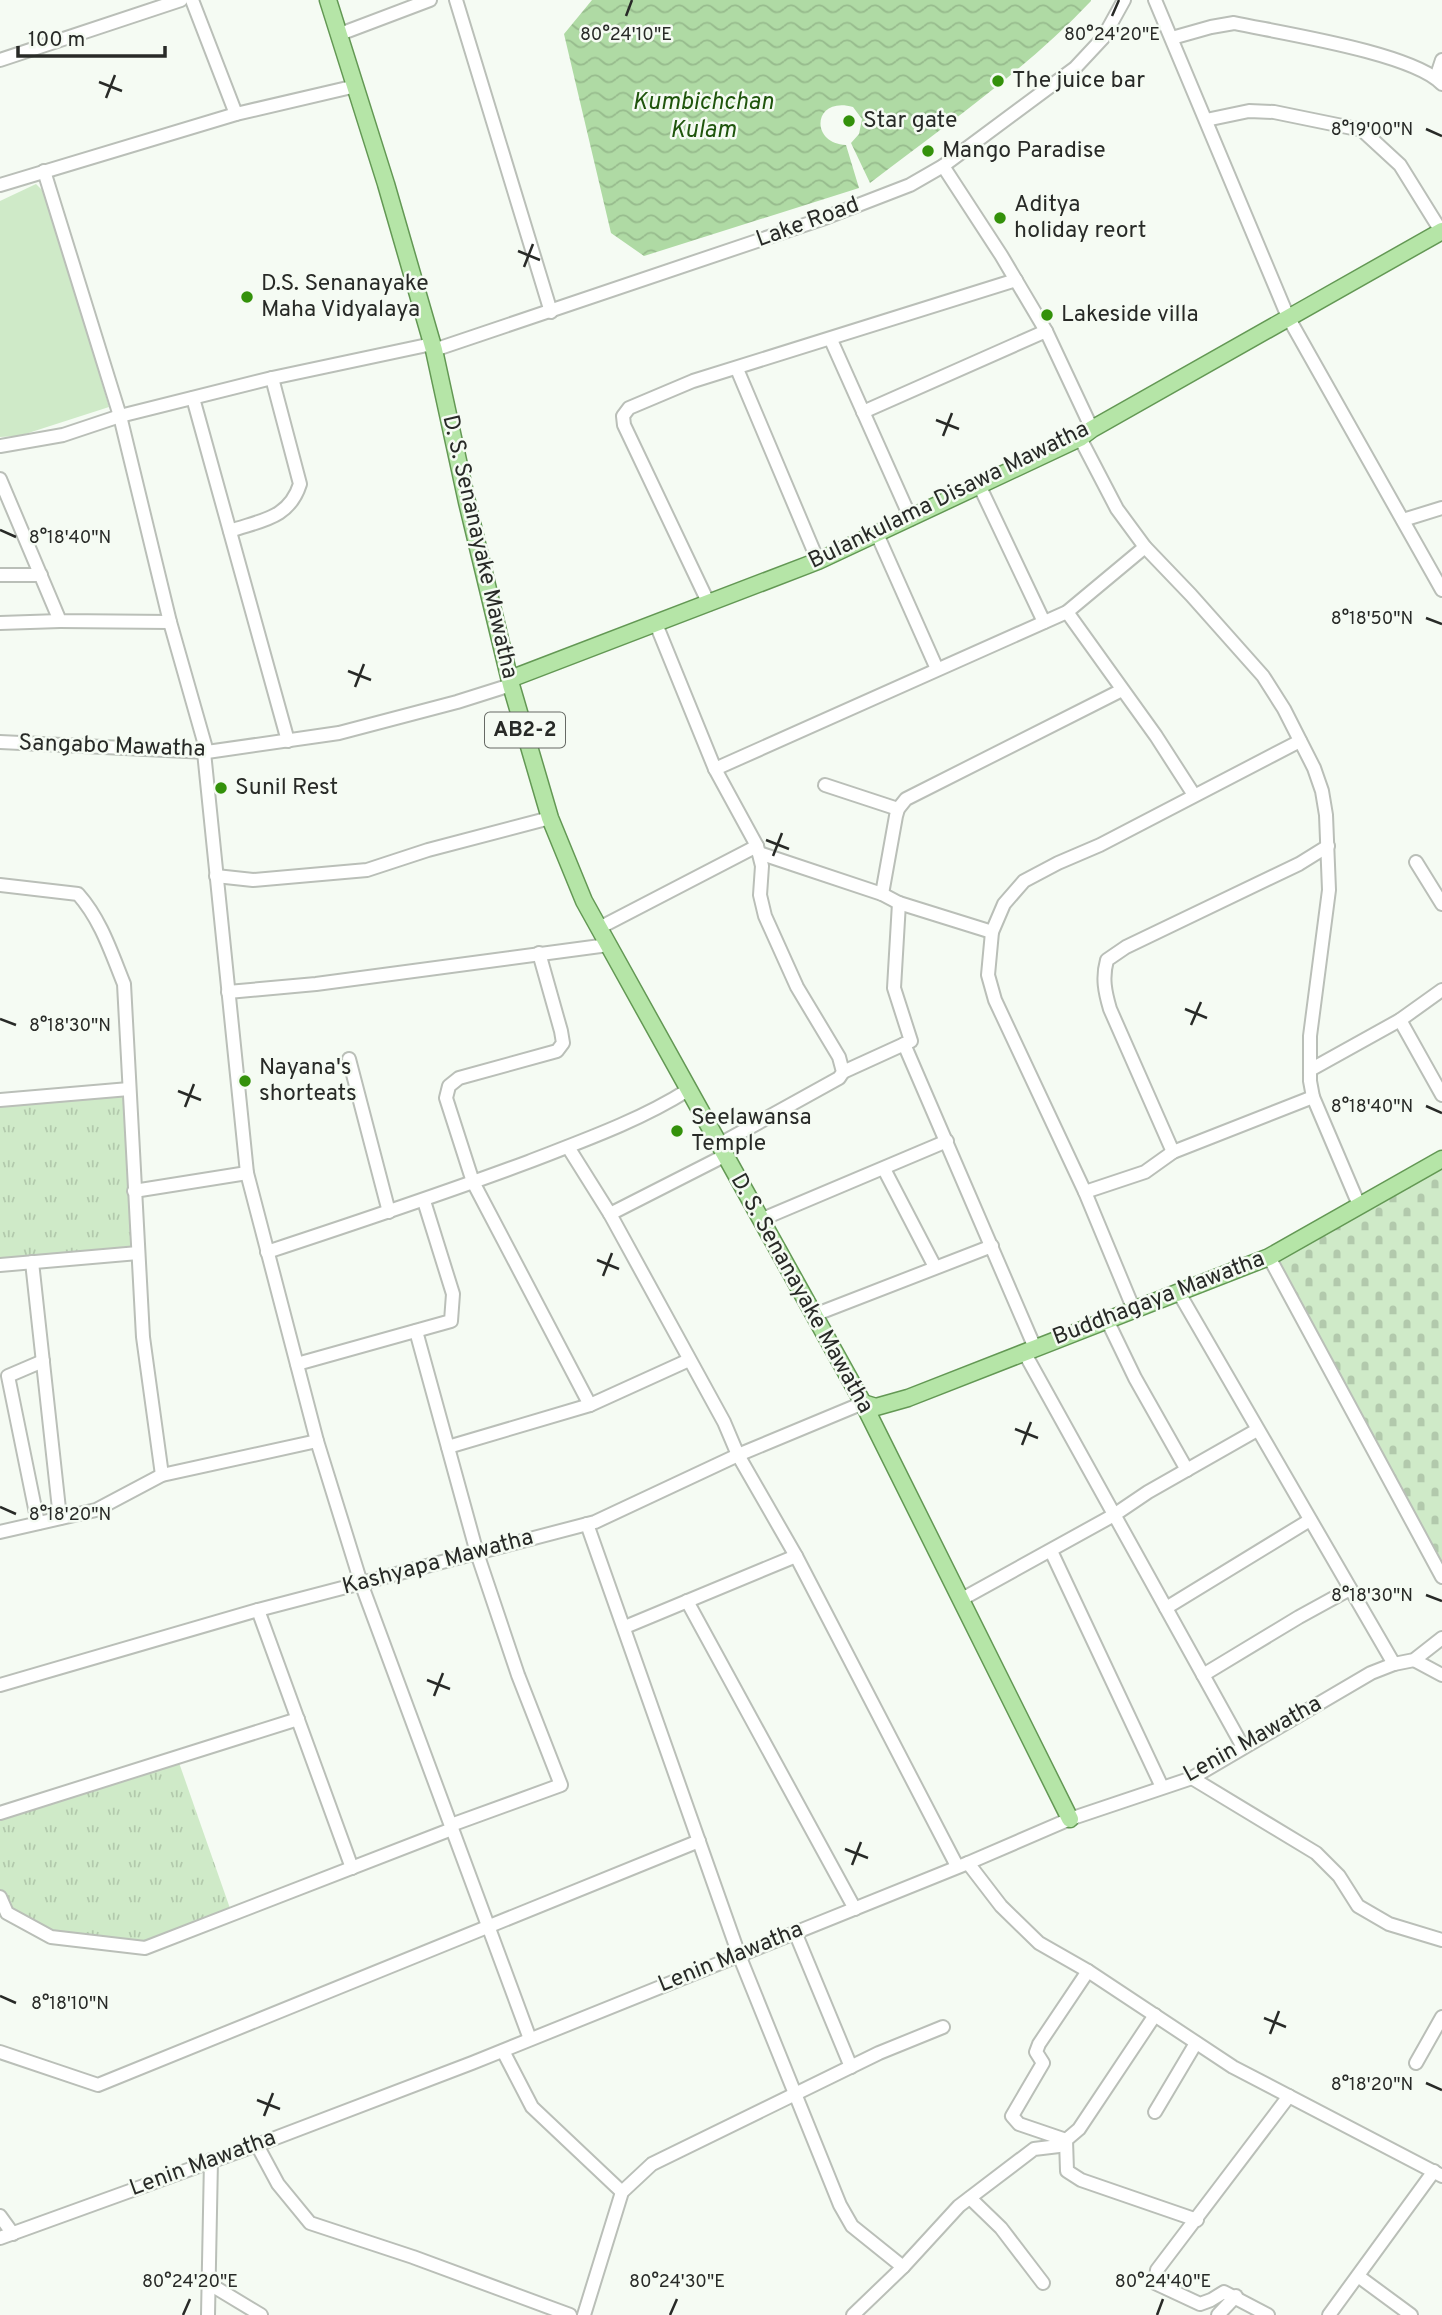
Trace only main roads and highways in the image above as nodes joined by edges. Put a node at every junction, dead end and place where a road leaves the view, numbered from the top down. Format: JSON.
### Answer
{"nodes":[{"id":1,"x":328,"y":0,"type":"edge"},
{"id":2,"x":1441,"y":231,"type":"edge"},
{"id":3,"x":510,"y":682,"type":"junction"},
{"id":4,"x":1442,"y":1159,"type":"edge"},
{"id":5,"x":863,"y":1404,"type":"junction"},
{"id":6,"x":1070,"y":1819,"type":"road end"}],
"edges":[{"from":1,"to":3,"type":"main road","name":"D. S. Senanayake Mawatha","number":"AB2-2"},
{"from":2,"to":3,"type":"main road","name":"Bulankulama Disawa Mawatha"},
{"from":3,"to":5,"type":"main road","name":"D. S. Senanayake Mawatha","number":"AB2-2"},
{"from":4,"to":5,"type":"main road","name":"Buddhagaya Mawatha"},
{"from":5,"to":6,"type":"main road","name":"D. S. Senanayake Mawatha"}]}
